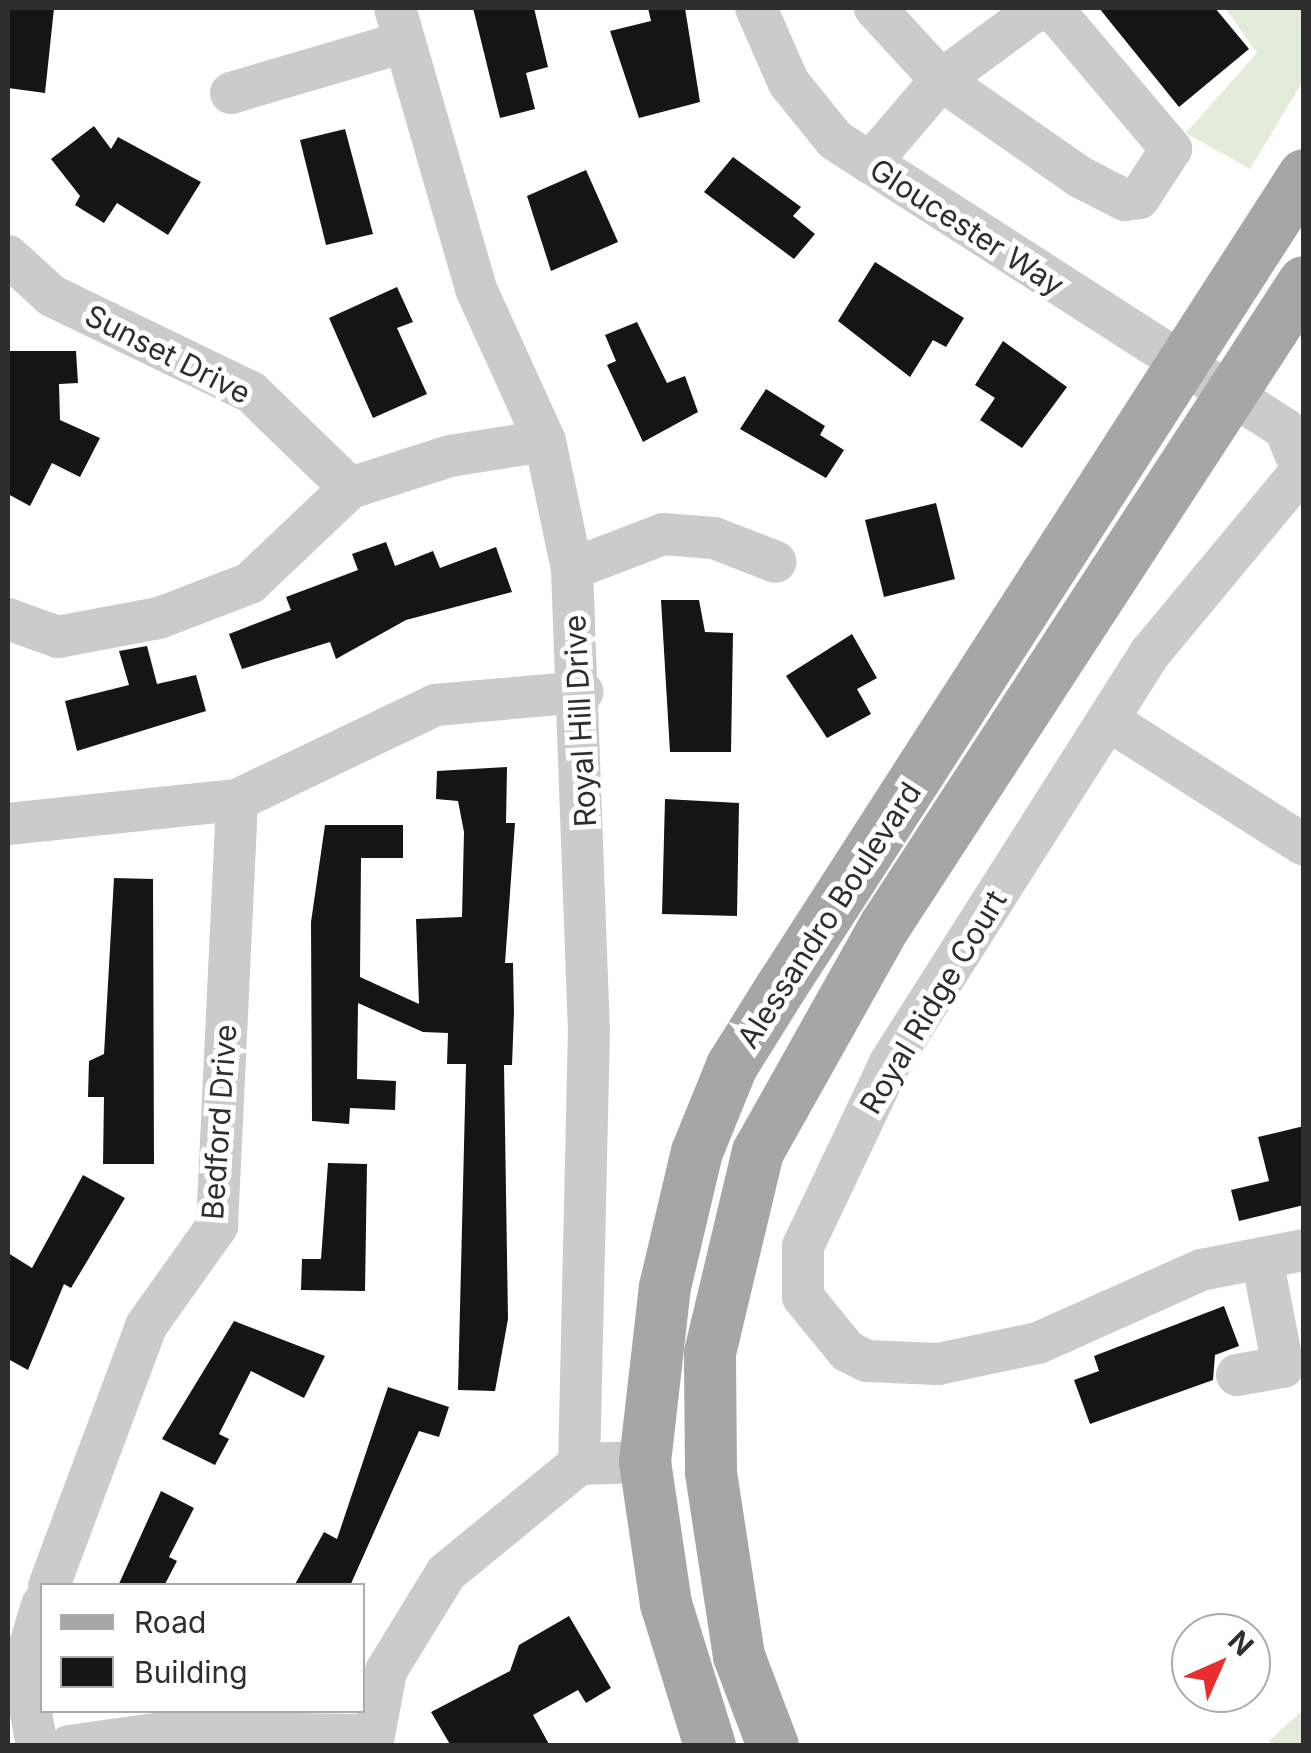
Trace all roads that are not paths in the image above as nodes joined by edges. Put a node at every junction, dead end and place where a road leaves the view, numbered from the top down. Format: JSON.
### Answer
{"nodes":[{"id":1,"x":756,"y":8,"type":"edge"},
{"id":2,"x":875,"y":8,"type":"edge"},
{"id":3,"x":399,"y":25,"type":"edge"},
{"id":4,"x":941,"y":80,"type":"junction"},
{"id":5,"x":231,"y":94,"type":"dead end"},
{"id":6,"x":870,"y":163,"type":"junction"},
{"id":7,"x":1304,"y":175,"type":"edge"},
{"id":8,"x":8,"y":256,"type":"edge"},
{"id":9,"x":1304,"y":282,"type":"edge"},
{"id":10,"x":1184,"y":365,"type":"junction"},
{"id":11,"x":1232,"y":395,"type":"junction"},
{"id":12,"x":1294,"y":424,"type":"edge"},
{"id":13,"x":545,"y":440,"type":"junction"},
{"id":14,"x":350,"y":488,"type":"junction"},
{"id":15,"x":776,"y":562,"type":"dead end"},
{"id":16,"x":572,"y":569,"type":"junction"},
{"id":17,"x":8,"y":619,"type":"edge"},
{"id":18,"x":582,"y":692,"type":"junction"},
{"id":19,"x":1108,"y":720,"type":"junction"},
{"id":20,"x":237,"y":800,"type":"junction"},
{"id":21,"x":8,"y":824,"type":"edge"},
{"id":22,"x":1304,"y":845,"type":"edge"},
{"id":23,"x":748,"y":1189,"type":"junction"},
{"id":24,"x":1283,"y":1254,"type":"edge"},
{"id":25,"x":1293,"y":1365,"type":"edge"},
{"id":26,"x":1237,"y":1375,"type":"dead end"},
{"id":27,"x":645,"y":1462,"type":"junction"},
{"id":28,"x":579,"y":1464,"type":"junction"},
{"id":29,"x":49,"y":1583,"type":"edge"},
{"id":30,"x":40,"y":1612,"type":"edge"},
{"id":31,"x":739,"y":1656,"type":"junction"},
{"id":32,"x":371,"y":1740,"type":"edge"},
{"id":33,"x":37,"y":1746,"type":"edge"},
{"id":34,"x":69,"y":1746,"type":"edge"},
{"id":35,"x":710,"y":1746,"type":"edge"},
{"id":36,"x":773,"y":1746,"type":"edge"}],
"edges":[{"from":1,"to":6,"type":"street","name":"Gloucester Way"},
{"from":2,"to":4,"type":"street"},
{"from":3,"to":5,"type":"street"},
{"from":3,"to":13,"type":"street","name":"Royal Hill Drive"},
{"from":4,"to":4,"type":"street"},
{"from":4,"to":6,"type":"street"},
{"from":6,"to":10,"type":"street","name":"Gloucester Way"},
{"from":7,"to":10,"type":"main road","name":"Alessandro Boulevard"},
{"from":8,"to":14,"type":"street","name":"Sunset Drive"},
{"from":9,"to":11,"type":"main road","name":"Alessandro Boulevard"},
{"from":10,"to":11,"type":"street","name":"Gloucester Way"},
{"from":10,"to":27,"type":"main road","name":"Alessandro Boulevard"},
{"from":11,"to":12,"type":"street","name":"Royal Ridge Court"},
{"from":11,"to":23,"type":"main road","name":"Alessandro Boulevard"},
{"from":12,"to":19,"type":"street","name":"Royal Ridge Court"},
{"from":13,"to":14,"type":"street"},
{"from":13,"to":16,"type":"street","name":"Royal Hill Drive"},
{"from":14,"to":17,"type":"street"},
{"from":15,"to":16,"type":"street"},
{"from":16,"to":18,"type":"street","name":"Royal Hill Drive"},
{"from":18,"to":20,"type":"street"},
{"from":18,"to":28,"type":"street","name":"Royal Hill Drive"},
{"from":19,"to":22,"type":"street"},
{"from":19,"to":24,"type":"street","name":"Royal Ridge Court"},
{"from":20,"to":21,"type":"street"},
{"from":20,"to":29,"type":"street","name":"Bedford Drive"},
{"from":23,"to":27,"type":"main road"},
{"from":23,"to":31,"type":"main road","name":"Alessandro Boulevard"},
{"from":24,"to":25,"type":"street"},
{"from":25,"to":26,"type":"street"},
{"from":27,"to":28,"type":"street"},
{"from":27,"to":31,"type":"main road"},
{"from":27,"to":35,"type":"main road","name":"Alessandro Boulevard"},
{"from":28,"to":32,"type":"street"},
{"from":30,"to":33,"type":"street"},
{"from":31,"to":36,"type":"main road","name":"Alessandro Boulevard"},
{"from":32,"to":34,"type":"street"}]}
